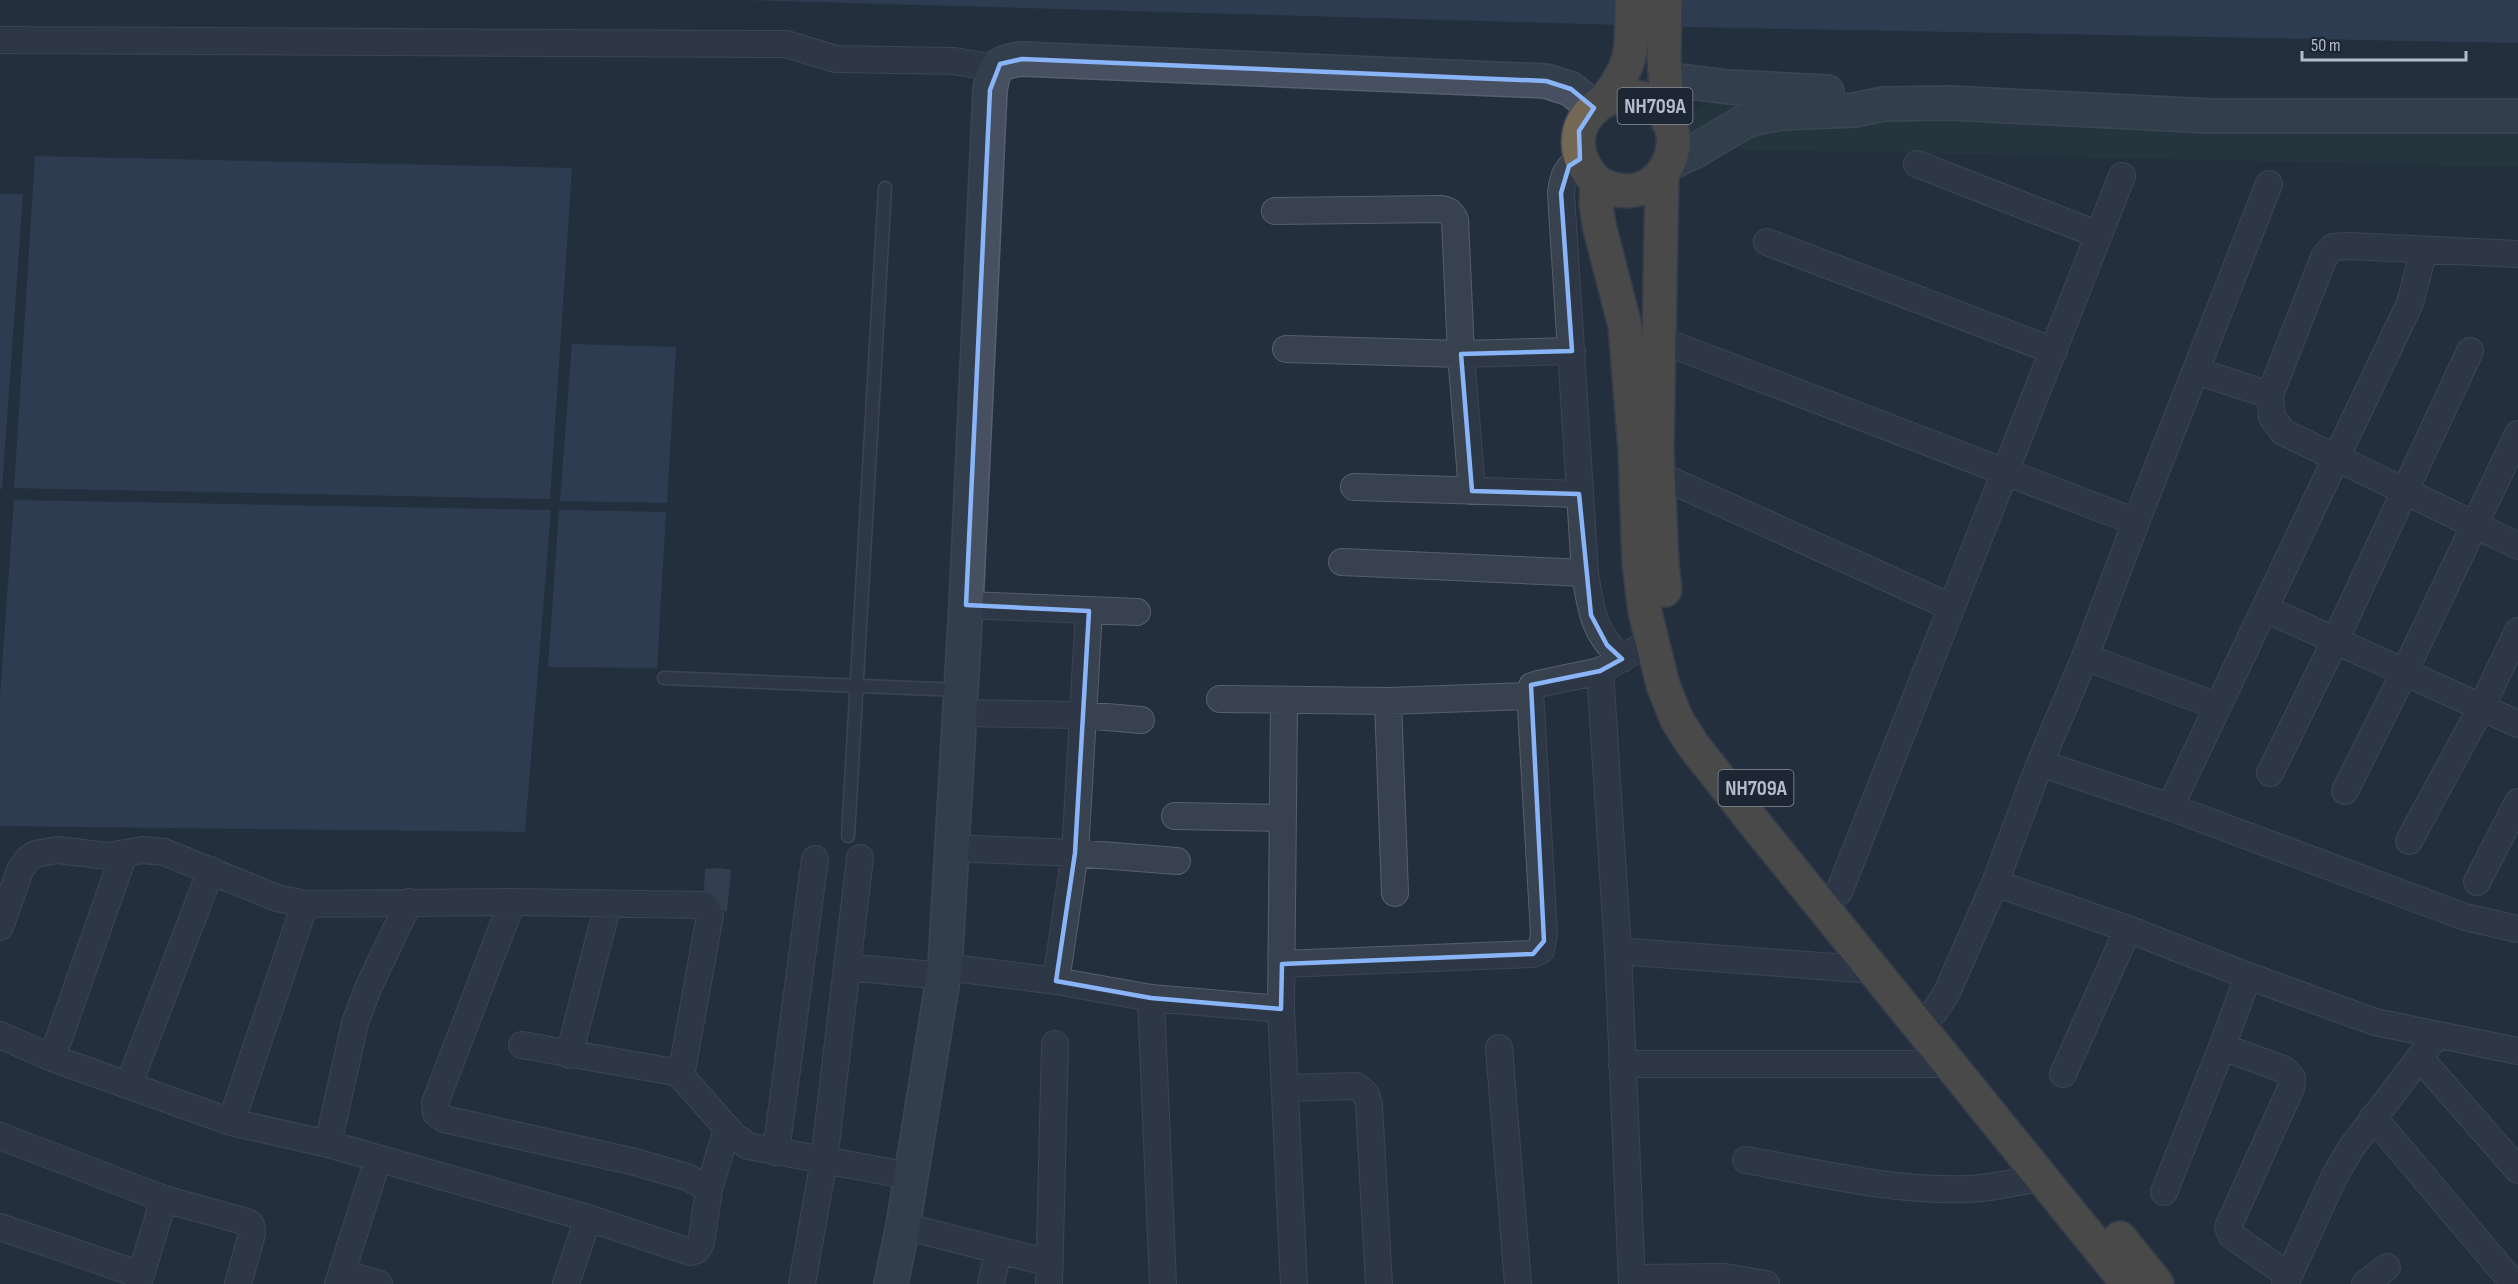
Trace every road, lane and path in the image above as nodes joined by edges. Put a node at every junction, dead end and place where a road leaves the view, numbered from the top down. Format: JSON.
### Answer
{"nodes":[{"id":1,"x":1632,"y":0,"type":"edge"},
{"id":2,"x":1665,"y":0,"type":"edge"},
{"id":3,"x":0,"y":40,"type":"edge"},
{"id":4,"x":996,"y":68,"type":"junction"},
{"id":5,"x":1665,"y":68,"type":"junction"},
{"id":6,"x":1599,"y":104,"type":"junction"},
{"id":7,"x":1884,"y":104,"type":"junction"},
{"id":8,"x":2518,"y":116,"type":"edge"},
{"id":9,"x":1668,"y":120,"type":"junction"},
{"id":10,"x":1917,"y":164,"type":"dead end"},
{"id":11,"x":1666,"y":169,"type":"junction"},
{"id":12,"x":1588,"y":171,"type":"junction"},
{"id":13,"x":2122,"y":176,"type":"dead end"},
{"id":14,"x":2269,"y":184,"type":"dead end"},
{"id":15,"x":885,"y":188,"type":"dead end"},
{"id":16,"x":1275,"y":211,"type":"dead end"},
{"id":17,"x":2099,"y":235,"type":"junction"},
{"id":18,"x":1767,"y":242,"type":"dead end"},
{"id":19,"x":2424,"y":250,"type":"junction"},
{"id":20,"x":2518,"y":254,"type":"edge"},
{"id":21,"x":1658,"y":339,"type":"junction"},
{"id":22,"x":1286,"y":349,"type":"dead end"},
{"id":23,"x":1572,"y":351,"type":"junction"},
{"id":24,"x":2054,"y":351,"type":"junction"},
{"id":25,"x":2470,"y":351,"type":"dead end"},
{"id":26,"x":1461,"y":354,"type":"junction"},
{"id":27,"x":2196,"y":371,"type":"junction"},
{"id":28,"x":2270,"y":395,"type":"junction"},
{"id":29,"x":2518,"y":434,"type":"edge"},
{"id":30,"x":2337,"y":459,"type":"junction"},
{"id":31,"x":2006,"y":473,"type":"junction"},
{"id":32,"x":1659,"y":475,"type":"junction"},
{"id":33,"x":1354,"y":487,"type":"dead end"},
{"id":34,"x":1472,"y":491,"type":"junction"},
{"id":35,"x":2406,"y":491,"type":"junction"},
{"id":36,"x":1580,"y":494,"type":"junction"},
{"id":37,"x":2136,"y":522,"type":"junction"},
{"id":38,"x":2474,"y":523,"type":"junction"},
{"id":39,"x":2518,"y":546,"type":"edge"},
{"id":40,"x":1342,"y":562,"type":"dead end"},
{"id":41,"x":1585,"y":573,"type":"junction"},
{"id":42,"x":966,"y":605,"type":"junction"},
{"id":43,"x":1951,"y":607,"type":"junction"},
{"id":44,"x":2266,"y":609,"type":"junction"},
{"id":45,"x":1089,"y":611,"type":"junction"},
{"id":46,"x":1137,"y":612,"type":"dead end"},
{"id":47,"x":2518,"y":631,"type":"edge"},
{"id":48,"x":1651,"y":641,"type":"junction"},
{"id":49,"x":2335,"y":641,"type":"junction"},
{"id":50,"x":2085,"y":657,"type":"junction"},
{"id":51,"x":1611,"y":665,"type":"junction"},
{"id":52,"x":2404,"y":673,"type":"junction"},
{"id":53,"x":664,"y":678,"type":"dead end"},
{"id":54,"x":856,"y":686,"type":"junction"},
{"id":55,"x":1529,"y":696,"type":"junction"},
{"id":56,"x":1220,"y":699,"type":"dead end"},
{"id":57,"x":960,"y":701,"type":"junction"},
{"id":58,"x":1284,"y":701,"type":"junction"},
{"id":59,"x":1388,"y":701,"type":"junction"},
{"id":60,"x":2217,"y":706,"type":"junction"},
{"id":61,"x":2481,"y":708,"type":"junction"},
{"id":62,"x":1083,"y":715,"type":"junction"},
{"id":63,"x":1141,"y":720,"type":"dead end"},
{"id":64,"x":2518,"y":724,"type":"edge"},
{"id":65,"x":2040,"y":763,"type":"junction"},
{"id":66,"x":2270,"y":773,"type":"dead end"},
{"id":67,"x":2344,"y":791,"type":"dead end"},
{"id":68,"x":2518,"y":802,"type":"edge"},
{"id":69,"x":2170,"y":807,"type":"junction"},
{"id":70,"x":1175,"y":816,"type":"dead end"},
{"id":71,"x":1282,"y":818,"type":"junction"},
{"id":72,"x":2409,"y":841,"type":"dead end"},
{"id":73,"x":854,"y":847,"type":"joint"},
{"id":74,"x":951,"y":848,"type":"junction"},
{"id":75,"x":124,"y":854,"type":"junction"},
{"id":76,"x":1075,"y":854,"type":"junction"},
{"id":77,"x":815,"y":859,"type":"dead end"},
{"id":78,"x":1177,"y":861,"type":"dead end"},
{"id":79,"x":211,"y":870,"type":"junction"},
{"id":80,"x":2477,"y":882,"type":"dead end"},
{"id":81,"x":1995,"y":883,"type":"junction"},
{"id":82,"x":1839,"y":892,"type":"junction"},
{"id":83,"x":1395,"y":893,"type":"dead end"},
{"id":84,"x":409,"y":902,"type":"junction"},
{"id":85,"x":512,"y":902,"type":"junction"},
{"id":86,"x":608,"y":903,"type":"junction"},
{"id":87,"x":305,"y":904,"type":"junction"},
{"id":88,"x":0,"y":927,"type":"edge"},
{"id":89,"x":2128,"y":929,"type":"junction"},
{"id":90,"x":2518,"y":929,"type":"edge"},
{"id":91,"x":1618,"y":951,"type":"junction"},
{"id":92,"x":1282,"y":964,"type":"junction"},
{"id":93,"x":847,"y":967,"type":"junction"},
{"id":94,"x":1874,"y":970,"type":"junction"},
{"id":95,"x":944,"y":971,"type":"junction"},
{"id":96,"x":2248,"y":976,"type":"junction"},
{"id":97,"x":1056,"y":981,"type":"junction"},
{"id":98,"x":1151,"y":998,"type":"junction"},
{"id":99,"x":1281,"y":1009,"type":"junction"},
{"id":100,"x":1926,"y":1018,"type":"junction"},
{"id":101,"x":0,"y":1035,"type":"edge"},
{"id":102,"x":2436,"y":1036,"type":"junction"},
{"id":103,"x":1055,"y":1044,"type":"dead end"},
{"id":104,"x":522,"y":1045,"type":"dead end"},
{"id":105,"x":2222,"y":1047,"type":"junction"},
{"id":106,"x":1499,"y":1048,"type":"dead end"},
{"id":107,"x":2518,"y":1051,"type":"edge"},
{"id":108,"x":569,"y":1055,"type":"junction"},
{"id":109,"x":52,"y":1058,"type":"junction"},
{"id":110,"x":2420,"y":1058,"type":"junction"},
{"id":111,"x":1622,"y":1064,"type":"junction"},
{"id":112,"x":1948,"y":1064,"type":"junction"},
{"id":113,"x":2063,"y":1074,"type":"dead end"},
{"id":114,"x":681,"y":1076,"type":"junction"},
{"id":115,"x":129,"y":1084,"type":"junction"},
{"id":116,"x":1285,"y":1088,"type":"junction"},
{"id":117,"x":2373,"y":1117,"type":"junction"},
{"id":118,"x":231,"y":1122,"type":"junction"},
{"id":119,"x":727,"y":1128,"type":"junction"},
{"id":120,"x":0,"y":1136,"type":"edge"},
{"id":121,"x":328,"y":1144,"type":"junction"},
{"id":122,"x":776,"y":1152,"type":"junction"},
{"id":123,"x":378,"y":1159,"type":"junction"},
{"id":124,"x":824,"y":1160,"type":"junction"},
{"id":125,"x":1746,"y":1160,"type":"dead end"},
{"id":126,"x":2518,"y":1170,"type":"edge"},
{"id":127,"x":910,"y":1176,"type":"junction"},
{"id":128,"x":2042,"y":1177,"type":"junction"},
{"id":129,"x":709,"y":1189,"type":"junction"},
{"id":130,"x":2164,"y":1192,"type":"dead end"},
{"id":131,"x":164,"y":1199,"type":"junction"},
{"id":132,"x":588,"y":1218,"type":"junction"},
{"id":133,"x":903,"y":1226,"type":"junction"},
{"id":134,"x":0,"y":1227,"type":"edge"},
{"id":135,"x":998,"y":1251,"type":"junction"},
{"id":136,"x":2387,"y":1267,"type":"dead end"},
{"id":137,"x":1050,"y":1273,"type":"edge"},
{"id":138,"x":340,"y":1278,"type":"edge"},
{"id":139,"x":2116,"y":1278,"type":"edge"},
{"id":140,"x":139,"y":1280,"type":"edge"},
{"id":141,"x":2286,"y":1280,"type":"edge"},
{"id":142,"x":1632,"y":1281,"type":"edge"},
{"id":143,"x":238,"y":1284,"type":"edge"},
{"id":144,"x":379,"y":1284,"type":"edge"},
{"id":145,"x":567,"y":1284,"type":"edge"},
{"id":146,"x":802,"y":1284,"type":"edge"},
{"id":147,"x":891,"y":1284,"type":"edge"},
{"id":148,"x":991,"y":1284,"type":"edge"},
{"id":149,"x":1163,"y":1284,"type":"edge"},
{"id":150,"x":1294,"y":1284,"type":"edge"},
{"id":151,"x":1379,"y":1284,"type":"edge"},
{"id":152,"x":1518,"y":1284,"type":"edge"},
{"id":153,"x":1766,"y":1284,"type":"edge"},
{"id":154,"x":2157,"y":1284,"type":"edge"},
{"id":155,"x":2365,"y":1284,"type":"edge"},
{"id":156,"x":2514,"y":1284,"type":"edge"}],
"edges":[{"from":1,"to":6,"type":"highway","number":"NH709A"},
{"from":2,"to":5,"type":"highway","number":"NH709A"},
{"from":3,"to":4,"type":"street"},
{"from":4,"to":6,"type":"street"},
{"from":4,"to":42,"type":"street"},
{"from":5,"to":7,"type":"street"},
{"from":5,"to":9,"type":"highway","number":"NH709A"},
{"from":6,"to":9,"type":"highway","number":"NH709A"},
{"from":6,"to":12,"type":"highway","number":"NH709A"},
{"from":7,"to":8,"type":"street"},
{"from":7,"to":11,"type":"street"},
{"from":9,"to":11,"type":"highway","number":"NH709A"},
{"from":10,"to":17,"type":"street"},
{"from":11,"to":12,"type":"highway"},
{"from":11,"to":21,"type":"highway","number":"NH709A"},
{"from":12,"to":23,"type":"street"},
{"from":12,"to":48,"type":"highway","number":"NH709A"},
{"from":13,"to":17,"type":"street"},
{"from":14,"to":27,"type":"street"},
{"from":15,"to":54,"type":"lane"},
{"from":16,"to":26,"type":"street"},
{"from":17,"to":24,"type":"street"},
{"from":18,"to":24,"type":"street"},
{"from":19,"to":20,"type":"street"},
{"from":19,"to":28,"type":"street"},
{"from":19,"to":30,"type":"street"},
{"from":21,"to":31,"type":"street"},
{"from":21,"to":32,"type":"highway","number":"NH709A"},
{"from":22,"to":26,"type":"street"},
{"from":23,"to":26,"type":"street"},
{"from":23,"to":36,"type":"street"},
{"from":24,"to":31,"type":"street"},
{"from":25,"to":35,"type":"street"},
{"from":26,"to":34,"type":"street"},
{"from":27,"to":28,"type":"street"},
{"from":27,"to":37,"type":"street"},
{"from":28,"to":30,"type":"street"},
{"from":29,"to":38,"type":"street"},
{"from":30,"to":35,"type":"street"},
{"from":30,"to":44,"type":"street"},
{"from":31,"to":37,"type":"street"},
{"from":31,"to":43,"type":"street"},
{"from":32,"to":43,"type":"street"},
{"from":32,"to":82,"type":"highway","number":"NH709A"},
{"from":33,"to":34,"type":"street"},
{"from":34,"to":36,"type":"street"},
{"from":35,"to":38,"type":"street"},
{"from":35,"to":49,"type":"street"},
{"from":36,"to":41,"type":"street"},
{"from":37,"to":50,"type":"street"},
{"from":38,"to":39,"type":"street"},
{"from":38,"to":52,"type":"street"},
{"from":40,"to":41,"type":"street"},
{"from":41,"to":51,"type":"street"},
{"from":42,"to":45,"type":"street"},
{"from":42,"to":57,"type":"street"},
{"from":43,"to":82,"type":"street"},
{"from":44,"to":49,"type":"street"},
{"from":44,"to":60,"type":"street"},
{"from":45,"to":46,"type":"street"},
{"from":45,"to":62,"type":"street"},
{"from":47,"to":61,"type":"street"},
{"from":48,"to":51,"type":"street"},
{"from":48,"to":94,"type":"highway","number":"NH709A"},
{"from":49,"to":52,"type":"street"},
{"from":49,"to":66,"type":"street"},
{"from":50,"to":60,"type":"street"},
{"from":50,"to":65,"type":"street"},
{"from":51,"to":55,"type":"street"},
{"from":51,"to":91,"type":"street"},
{"from":52,"to":61,"type":"street"},
{"from":52,"to":67,"type":"street"},
{"from":53,"to":54,"type":"lane"},
{"from":54,"to":57,"type":"lane"},
{"from":54,"to":73,"type":"lane"},
{"from":55,"to":59,"type":"street"},
{"from":55,"to":92,"type":"street"},
{"from":56,"to":58,"type":"street"},
{"from":57,"to":62,"type":"street"},
{"from":57,"to":74,"type":"street"},
{"from":58,"to":59,"type":"street"},
{"from":58,"to":71,"type":"street"},
{"from":59,"to":83,"type":"street"},
{"from":60,"to":69,"type":"street"},
{"from":61,"to":64,"type":"street"},
{"from":61,"to":72,"type":"street"},
{"from":62,"to":63,"type":"street"},
{"from":62,"to":76,"type":"street"},
{"from":65,"to":69,"type":"street"},
{"from":65,"to":81,"type":"street"},
{"from":68,"to":80,"type":"street"},
{"from":69,"to":90,"type":"street"},
{"from":70,"to":71,"type":"street"},
{"from":71,"to":92,"type":"street"},
{"from":73,"to":93,"type":"street"},
{"from":74,"to":76,"type":"street"},
{"from":74,"to":95,"type":"street"},
{"from":75,"to":79,"type":"street"},
{"from":75,"to":88,"type":"street"},
{"from":75,"to":109,"type":"street"},
{"from":76,"to":78,"type":"street"},
{"from":76,"to":97,"type":"street"},
{"from":77,"to":122,"type":"street"},
{"from":79,"to":87,"type":"street"},
{"from":79,"to":115,"type":"street"},
{"from":81,"to":89,"type":"street"},
{"from":81,"to":100,"type":"street"},
{"from":82,"to":100,"type":"highway","number":"NH709A"},
{"from":84,"to":85,"type":"street"},
{"from":84,"to":87,"type":"street"},
{"from":84,"to":121,"type":"street"},
{"from":85,"to":86,"type":"street"},
{"from":85,"to":129,"type":"street"},
{"from":86,"to":108,"type":"street"},
{"from":86,"to":114,"type":"street"},
{"from":87,"to":118,"type":"street"},
{"from":89,"to":96,"type":"street"},
{"from":89,"to":113,"type":"street"},
{"from":91,"to":94,"type":"street"},
{"from":91,"to":111,"type":"street"},
{"from":92,"to":99,"type":"street"},
{"from":93,"to":95,"type":"street"},
{"from":93,"to":124,"type":"street"},
{"from":94,"to":100,"type":"highway","number":"NH709A"},
{"from":95,"to":97,"type":"street"},
{"from":95,"to":127,"type":"street"},
{"from":96,"to":102,"type":"street"},
{"from":96,"to":105,"type":"street"},
{"from":97,"to":98,"type":"street"},
{"from":98,"to":99,"type":"street"},
{"from":98,"to":149,"type":"street"},
{"from":99,"to":116,"type":"street"},
{"from":100,"to":112,"type":"highway","number":"NH709A"},
{"from":100,"to":154,"type":"highway","number":"NH709A"},
{"from":101,"to":109,"type":"street"},
{"from":102,"to":107,"type":"street"},
{"from":102,"to":110,"type":"street"},
{"from":103,"to":137,"type":"street"},
{"from":104,"to":108,"type":"street"},
{"from":105,"to":130,"type":"street"},
{"from":105,"to":141,"type":"street"},
{"from":106,"to":152,"type":"street"},
{"from":108,"to":114,"type":"street"},
{"from":109,"to":115,"type":"street"},
{"from":110,"to":117,"type":"street"},
{"from":110,"to":126,"type":"street"},
{"from":111,"to":112,"type":"street"},
{"from":111,"to":142,"type":"street"},
{"from":112,"to":128,"type":"highway","number":"NH709A"},
{"from":114,"to":119,"type":"street"},
{"from":115,"to":118,"type":"street"},
{"from":116,"to":150,"type":"street"},
{"from":116,"to":151,"type":"street"},
{"from":117,"to":141,"type":"street"},
{"from":117,"to":156,"type":"street"},
{"from":118,"to":121,"type":"street"},
{"from":119,"to":122,"type":"street"},
{"from":119,"to":129,"type":"street"},
{"from":120,"to":131,"type":"street"},
{"from":121,"to":123,"type":"street"},
{"from":122,"to":124,"type":"street"},
{"from":123,"to":132,"type":"street"},
{"from":123,"to":138,"type":"street"},
{"from":124,"to":127,"type":"street"},
{"from":124,"to":146,"type":"street"},
{"from":125,"to":128,"type":"street"},
{"from":127,"to":133,"type":"street"},
{"from":128,"to":139,"type":"highway","number":"NH709A"},
{"from":129,"to":132,"type":"street"},
{"from":131,"to":140,"type":"street"},
{"from":131,"to":143,"type":"street"},
{"from":132,"to":145,"type":"street"},
{"from":133,"to":135,"type":"street"},
{"from":133,"to":147,"type":"street"},
{"from":134,"to":140,"type":"street"},
{"from":135,"to":137,"type":"street"},
{"from":135,"to":148,"type":"street"},
{"from":136,"to":155,"type":"street"},
{"from":138,"to":144,"type":"street"},
{"from":142,"to":153,"type":"street"}]}
